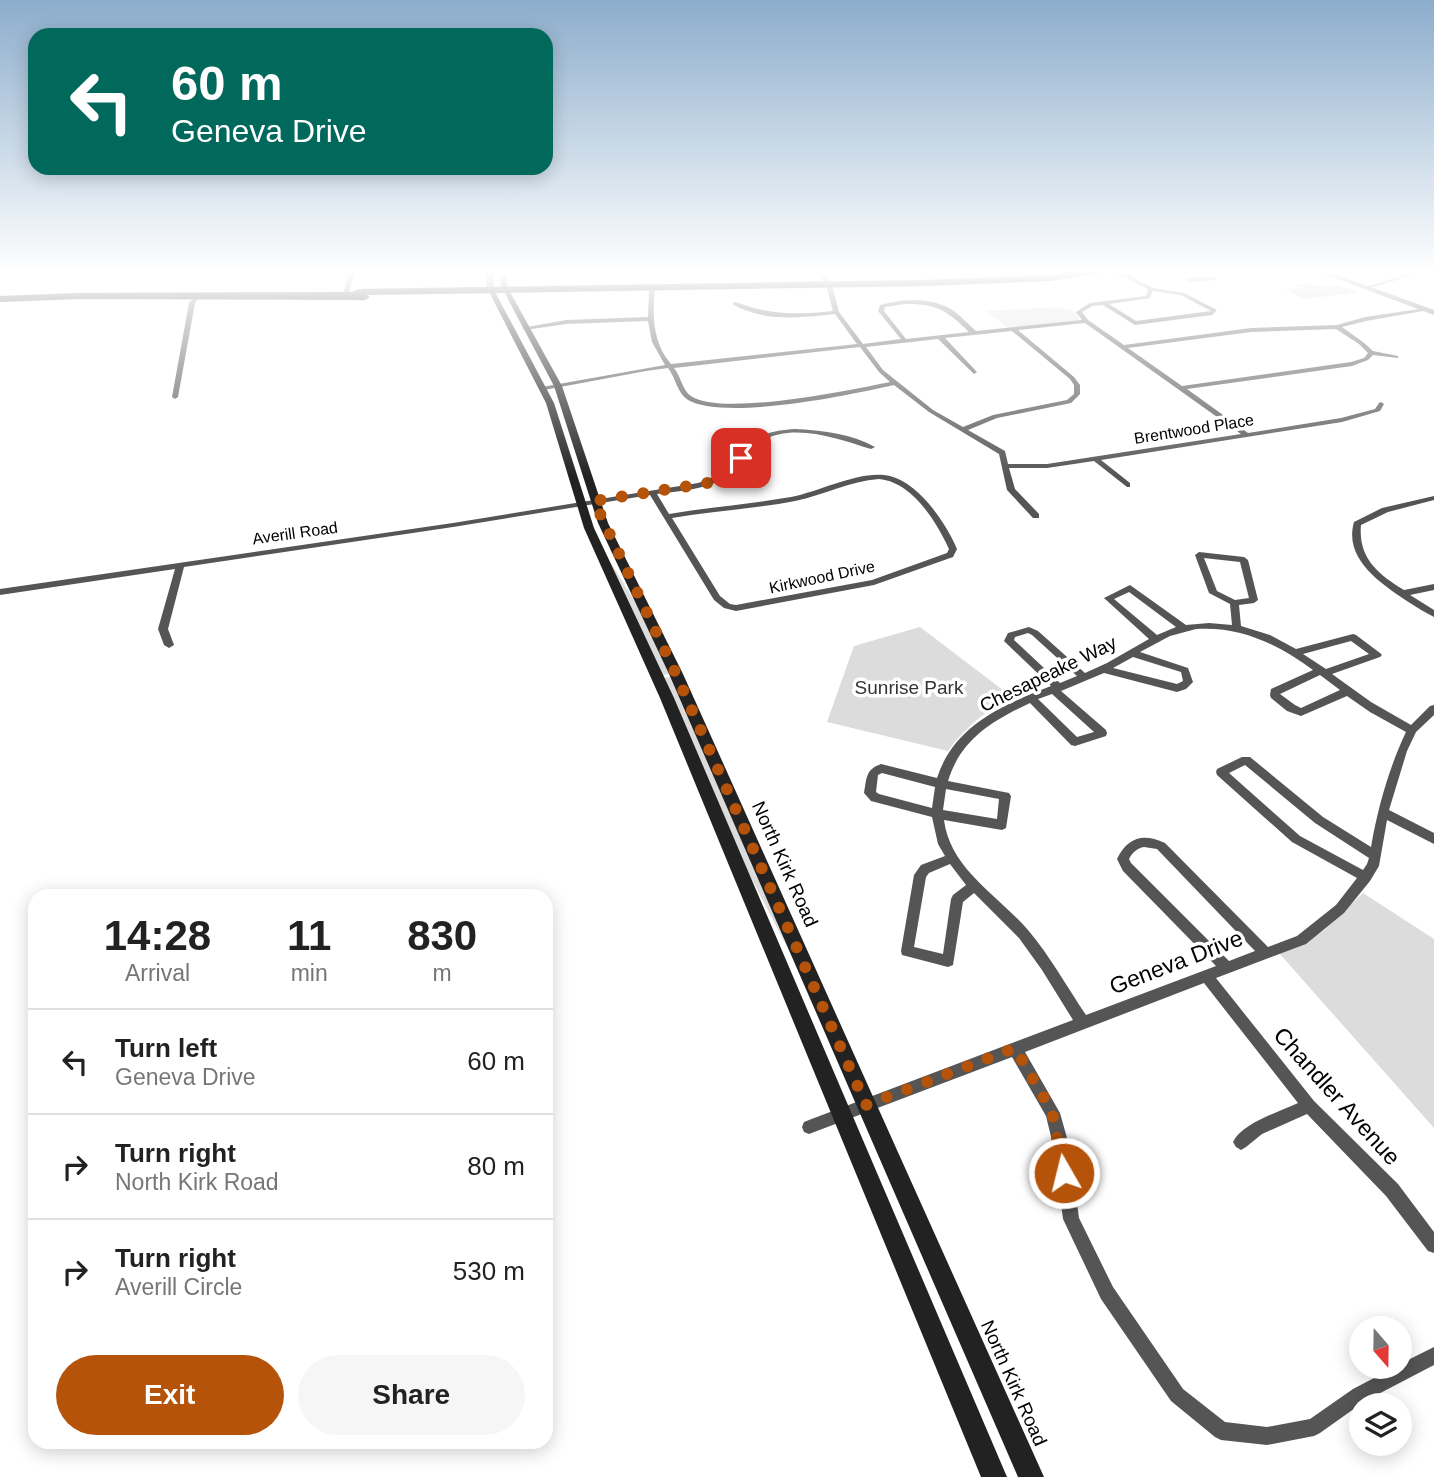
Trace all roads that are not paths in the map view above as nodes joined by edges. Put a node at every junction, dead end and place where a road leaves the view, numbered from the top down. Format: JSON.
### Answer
{"nodes":[{"id":1,"x":186,"y":339,"type":"edge"},
{"id":2,"x":517,"y":339,"type":"edge"},
{"id":3,"x":531,"y":339,"type":"edge"},
{"id":4,"x":654,"y":339,"type":"edge"},
{"id":5,"x":855,"y":339,"type":"edge"},
{"id":6,"x":923,"y":339,"type":"edge"},
{"id":7,"x":942,"y":339,"type":"edge"},
{"id":8,"x":1024,"y":339,"type":"edge"},
{"id":9,"x":1112,"y":339,"type":"edge"},
{"id":10,"x":1184,"y":339,"type":"edge"},
{"id":11,"x":1355,"y":339,"type":"edge"},
{"id":12,"x":905,"y":341,"type":"joint"},
{"id":13,"x":860,"y":346,"type":"junction"},
{"id":14,"x":1123,"y":347,"type":"junction"},
{"id":15,"x":1371,"y":353,"type":"junction"},
{"id":16,"x":1396,"y":357,"type":"dead end"},
{"id":17,"x":668,"y":366,"type":"junction"},
{"id":18,"x":974,"y":372,"type":"dead end"},
{"id":19,"x":893,"y":383,"type":"junction"},
{"id":20,"x":558,"y":386,"type":"junction"},
{"id":21,"x":544,"y":388,"type":"junction"},
{"id":22,"x":1182,"y":388,"type":"junction"},
{"id":23,"x":175,"y":397,"type":"dead end"},
{"id":24,"x":1381,"y":404,"type":"dead end"},
{"id":25,"x":963,"y":429,"type":"junction"},
{"id":26,"x":1247,"y":435,"type":"junction"},
{"id":27,"x":871,"y":447,"type":"dead end"},
{"id":28,"x":1095,"y":458,"type":"junction"},
{"id":29,"x":1006,"y":466,"type":"junction"},
{"id":30,"x":1128,"y":485,"type":"dead end"},
{"id":31,"x":652,"y":492,"type":"junction"},
{"id":32,"x":1434,"y":498,"type":"edge"},
{"id":33,"x":587,"y":503,"type":"junction"},
{"id":34,"x":1035,"y":516,"type":"dead end"},
{"id":35,"x":667,"y":517,"type":"junction"},
{"id":36,"x":181,"y":564,"type":"junction"},
{"id":37,"x":1434,"y":587,"type":"edge"},
{"id":38,"x":0,"y":592,"type":"edge"},
{"id":39,"x":1404,"y":593,"type":"junction"},
{"id":40,"x":1234,"y":603,"type":"junction"},
{"id":41,"x":1434,"y":614,"type":"edge"},
{"id":42,"x":1185,"y":629,"type":"junction"},
{"id":43,"x":1237,"y":629,"type":"junction"},
{"id":44,"x":1157,"y":640,"type":"junction"},
{"id":45,"x":169,"y":645,"type":"dead end"},
{"id":46,"x":1298,"y":652,"type":"junction"},
{"id":47,"x":1132,"y":653,"type":"junction"},
{"id":48,"x":1103,"y":669,"type":"junction"},
{"id":49,"x":1324,"y":672,"type":"junction"},
{"id":50,"x":1084,"y":677,"type":"junction"},
{"id":51,"x":1057,"y":689,"type":"junction"},
{"id":52,"x":1348,"y":691,"type":"junction"},
{"id":53,"x":1032,"y":699,"type":"junction"},
{"id":54,"x":1434,"y":709,"type":"edge"},
{"id":55,"x":1412,"y":730,"type":"junction"},
{"id":56,"x":942,"y":784,"type":"junction"},
{"id":57,"x":1383,"y":812,"type":"junction"},
{"id":58,"x":937,"y":814,"type":"junction"},
{"id":59,"x":1434,"y":839,"type":"edge"},
{"id":60,"x":1374,"y":855,"type":"junction"},
{"id":61,"x":952,"y":858,"type":"junction"},
{"id":62,"x":1366,"y":877,"type":"junction"},
{"id":63,"x":974,"y":886,"type":"junction"},
{"id":64,"x":1265,"y":953,"type":"junction"},
{"id":65,"x":1227,"y":968,"type":"junction"},
{"id":66,"x":1206,"y":976,"type":"junction"},
{"id":67,"x":1082,"y":1022,"type":"junction"},
{"id":68,"x":1015,"y":1048,"type":"junction"},
{"id":69,"x":866,"y":1105,"type":"junction"},
{"id":70,"x":1309,"y":1106,"type":"junction"},
{"id":71,"x":841,"y":1114,"type":"junction"},
{"id":72,"x":809,"y":1127,"type":"dead end"},
{"id":73,"x":1241,"y":1142,"type":"dead end"},
{"id":74,"x":1434,"y":1245,"type":"edge"},
{"id":75,"x":1434,"y":1356,"type":"edge"},
{"id":76,"x":994,"y":1477,"type":"edge"},
{"id":77,"x":1031,"y":1477,"type":"edge"}],
"edges":[{"from":1,"to":23,"type":"street"},
{"from":2,"to":21,"type":"main road","name":"North Kirk Road"},
{"from":3,"to":20,"type":"main road","name":"North Kirk Road"},
{"from":4,"to":17,"type":"street"},
{"from":5,"to":13,"type":"street"},
{"from":6,"to":12,"type":"street"},
{"from":7,"to":18,"type":"street"},
{"from":8,"to":25,"type":"street"},
{"from":9,"to":14,"type":"street"},
{"from":10,"to":14,"type":"street"},
{"from":11,"to":15,"type":"street"},
{"from":12,"to":13,"type":"street"},
{"from":13,"to":17,"type":"street"},
{"from":13,"to":19,"type":"street"},
{"from":14,"to":22,"type":"street"},
{"from":15,"to":16,"type":"street"},
{"from":15,"to":22,"type":"street"},
{"from":17,"to":19,"type":"street"},
{"from":17,"to":20,"type":"street"},
{"from":19,"to":25,"type":"street"},
{"from":20,"to":21,"type":"street"},
{"from":20,"to":33,"type":"main road","name":"North Kirk Road"},
{"from":21,"to":33,"type":"main road","name":"North Kirk Road"},
{"from":22,"to":26,"type":"street"},
{"from":24,"to":26,"type":"street","name":"Brentwood Place"},
{"from":25,"to":29,"type":"street"},
{"from":26,"to":28,"type":"street","name":"Brentwood Place"},
{"from":27,"to":31,"type":"street","name":"Averill Road"},
{"from":28,"to":29,"type":"street","name":"Brentwood Place"},
{"from":28,"to":30,"type":"street"},
{"from":29,"to":34,"type":"street"},
{"from":31,"to":33,"type":"street","name":"Averill Road"},
{"from":31,"to":35,"type":"street","name":"Kirkwood Drive"},
{"from":32,"to":39,"type":"street"},
{"from":33,"to":36,"type":"street","name":"Averill Road"},
{"from":33,"to":69,"type":"main road","name":"North Kirk Road"},
{"from":33,"to":71,"type":"main road","name":"North Kirk Road"},
{"from":35,"to":35,"type":"street","name":"Kirkwood Drive"},
{"from":36,"to":38,"type":"street","name":"Averill Road"},
{"from":36,"to":45,"type":"street"},
{"from":37,"to":39,"type":"street"},
{"from":39,"to":41,"type":"street"},
{"from":40,"to":40,"type":"street"},
{"from":40,"to":43,"type":"street"},
{"from":42,"to":43,"type":"street","name":"Chesapeake Way"},
{"from":42,"to":44,"type":"street","name":"Chesapeake Way"},
{"from":42,"to":44,"type":"street"},
{"from":43,"to":46,"type":"street","name":"Chesapeake Way"},
{"from":44,"to":47,"type":"street","name":"Chesapeake Way"},
{"from":46,"to":49,"type":"street","name":"Chesapeake Way"},
{"from":46,"to":49,"type":"street"},
{"from":47,"to":48,"type":"street","name":"Chesapeake Way"},
{"from":47,"to":48,"type":"street"},
{"from":48,"to":50,"type":"street","name":"Chesapeake Way"},
{"from":49,"to":52,"type":"street","name":"Chesapeake Way"},
{"from":49,"to":52,"type":"street"},
{"from":50,"to":51,"type":"street","name":"Chesapeake Way"},
{"from":50,"to":51,"type":"street"},
{"from":51,"to":53,"type":"street","name":"Chesapeake Way"},
{"from":51,"to":53,"type":"street"},
{"from":52,"to":55,"type":"street","name":"Chesapeake Way"},
{"from":53,"to":56,"type":"street","name":"Chesapeake Way"},
{"from":54,"to":55,"type":"street","name":"Geneva Drive"},
{"from":55,"to":57,"type":"street","name":"Geneva Drive"},
{"from":56,"to":58,"type":"street","name":"Chesapeake Way"},
{"from":56,"to":58,"type":"street"},
{"from":56,"to":58,"type":"street"},
{"from":57,"to":59,"type":"street"},
{"from":57,"to":60,"type":"street","name":"Geneva Drive"},
{"from":58,"to":61,"type":"street","name":"Chesapeake Way"},
{"from":60,"to":62,"type":"street","name":"Geneva Drive"},
{"from":60,"to":62,"type":"street"},
{"from":61,"to":63,"type":"street","name":"Chesapeake Way"},
{"from":61,"to":63,"type":"street"},
{"from":62,"to":64,"type":"street","name":"Geneva Drive"},
{"from":63,"to":67,"type":"street","name":"Chesapeake Way"},
{"from":64,"to":65,"type":"street","name":"Geneva Drive"},
{"from":64,"to":65,"type":"street"},
{"from":65,"to":66,"type":"street","name":"Geneva Drive"},
{"from":66,"to":67,"type":"street","name":"Geneva Drive"},
{"from":66,"to":70,"type":"street","name":"Chandler Avenue"},
{"from":67,"to":68,"type":"street","name":"Geneva Drive"},
{"from":68,"to":69,"type":"street","name":"Geneva Drive"},
{"from":68,"to":75,"type":"street"},
{"from":69,"to":71,"type":"street","name":"Geneva Drive"},
{"from":69,"to":77,"type":"main road","name":"North Kirk Road"},
{"from":70,"to":73,"type":"street"},
{"from":70,"to":74,"type":"street","name":"Chandler Avenue"},
{"from":71,"to":72,"type":"street","name":"Geneva Drive"},
{"from":71,"to":76,"type":"main road","name":"North Kirk Road"}]}
